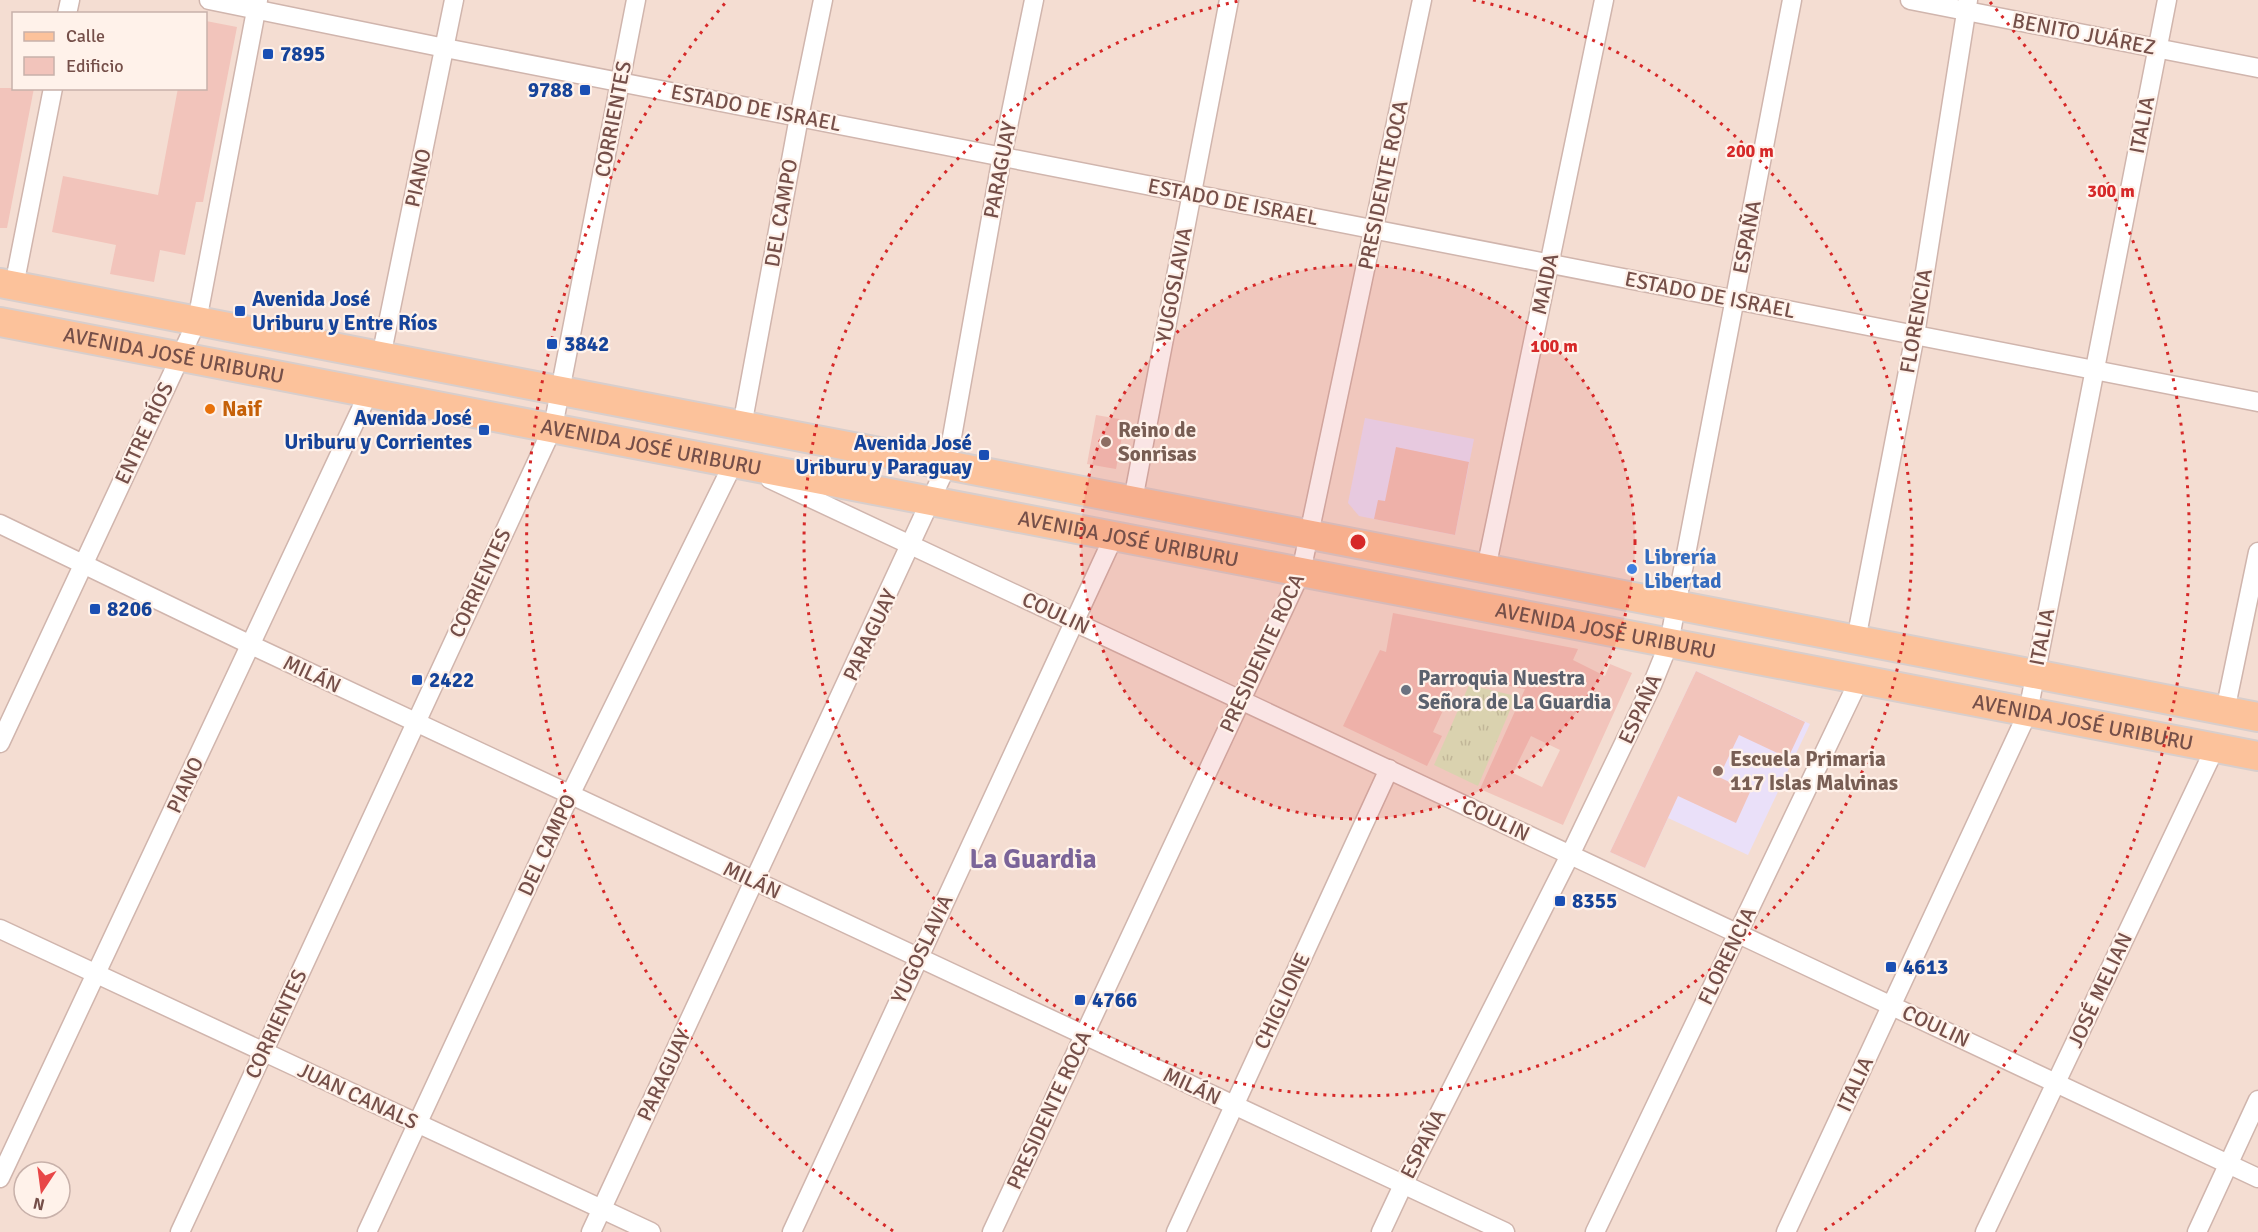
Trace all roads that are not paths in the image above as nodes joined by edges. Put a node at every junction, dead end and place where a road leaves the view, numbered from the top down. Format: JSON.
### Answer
{"nodes":[{"id":1,"x":209,"y":0,"type":"edge"},
{"id":2,"x":454,"y":0,"type":"edge"},
{"id":3,"x":636,"y":0,"type":"edge"},
{"id":4,"x":823,"y":0,"type":"edge"},
{"id":5,"x":1034,"y":0,"type":"edge"},
{"id":6,"x":1228,"y":0,"type":"edge"},
{"id":7,"x":1422,"y":0,"type":"edge"},
{"id":8,"x":1604,"y":0,"type":"edge"},
{"id":9,"x":1792,"y":0,"type":"edge"},
{"id":10,"x":1910,"y":0,"type":"edge"},
{"id":11,"x":2167,"y":0,"type":"edge"},
{"id":12,"x":257,"y":5,"type":"edge"},
{"id":13,"x":1967,"y":6,"type":"edge"},
{"id":14,"x":445,"y":48,"type":"junction"},
{"id":15,"x":2157,"y":48,"type":"junction"},
{"id":16,"x":2258,"y":68,"type":"edge"},
{"id":17,"x":620,"y":81,"type":"junction"},
{"id":18,"x":53,"y":90,"type":"edge"},
{"id":19,"x":799,"y":117,"type":"junction"},
{"id":20,"x":1002,"y":156,"type":"junction"},
{"id":21,"x":1192,"y":194,"type":"junction"},
{"id":22,"x":1374,"y":229,"type":"junction"},
{"id":23,"x":1549,"y":264,"type":"junction"},
{"id":24,"x":7,"y":285,"type":"edge"},
{"id":25,"x":1735,"y":300,"type":"junction"},
{"id":26,"x":197,"y":321,"type":"junction"},
{"id":27,"x":0,"y":322,"type":"edge"},
{"id":28,"x":1915,"y":335,"type":"junction"},
{"id":29,"x":180,"y":356,"type":"junction"},
{"id":30,"x":381,"y":357,"type":"junction"},
{"id":31,"x":2094,"y":370,"type":"junction"},
{"id":32,"x":559,"y":391,"type":"junction"},
{"id":33,"x":369,"y":392,"type":"junction"},
{"id":34,"x":2258,"y":402,"type":"edge"},
{"id":35,"x":553,"y":426,"type":"junction"},
{"id":36,"x":742,"y":426,"type":"junction"},
{"id":37,"x":734,"y":462,"type":"junction"},
{"id":38,"x":947,"y":465,"type":"junction"},
{"id":39,"x":932,"y":500,"type":"junction"},
{"id":40,"x":1133,"y":500,"type":"junction"},
{"id":41,"x":0,"y":524,"type":"edge"},
{"id":42,"x":1309,"y":535,"type":"junction"},
{"id":43,"x":1114,"y":536,"type":"junction"},
{"id":44,"x":912,"y":545,"type":"junction"},
{"id":45,"x":2258,"y":552,"type":"edge"},
{"id":46,"x":83,"y":565,"type":"junction"},
{"id":47,"x":1486,"y":569,"type":"junction"},
{"id":48,"x":1301,"y":572,"type":"junction"},
{"id":49,"x":1677,"y":607,"type":"junction"},
{"id":50,"x":1074,"y":621,"type":"junction"},
{"id":51,"x":1856,"y":640,"type":"junction"},
{"id":52,"x":1669,"y":643,"type":"junction"},
{"id":53,"x":250,"y":645,"type":"junction"},
{"id":54,"x":2035,"y":674,"type":"junction"},
{"id":55,"x":1859,"y":680,"type":"junction"},
{"id":56,"x":1241,"y":700,"type":"junction"},
{"id":57,"x":2225,"y":711,"type":"junction"},
{"id":58,"x":2028,"y":712,"type":"junction"},
{"id":59,"x":2258,"y":717,"type":"edge"},
{"id":60,"x":416,"y":722,"type":"junction"},
{"id":61,"x":0,"y":743,"type":"edge"},
{"id":62,"x":2215,"y":748,"type":"junction"},
{"id":63,"x":2258,"y":756,"type":"edge"},
{"id":64,"x":1389,"y":769,"type":"junction"},
{"id":65,"x":570,"y":795,"type":"junction"},
{"id":66,"x":1570,"y":855,"type":"junction"},
{"id":67,"x":755,"y":881,"type":"junction"},
{"id":68,"x":0,"y":929,"type":"edge"},
{"id":69,"x":1738,"y":933,"type":"junction"},
{"id":70,"x":918,"y":958,"type":"junction"},
{"id":71,"x":96,"y":974,"type":"junction"},
{"id":72,"x":1891,"y":1005,"type":"junction"},
{"id":73,"x":1084,"y":1036,"type":"junction"},
{"id":74,"x":264,"y":1052,"type":"junction"},
{"id":75,"x":2056,"y":1083,"type":"junction"},
{"id":76,"x":2258,"y":1100,"type":"edge"},
{"id":77,"x":1234,"y":1106,"type":"junction"},
{"id":78,"x":418,"y":1123,"type":"junction"},
{"id":79,"x":2229,"y":1164,"type":"junction"},
{"id":80,"x":0,"y":1178,"type":"edge"},
{"id":81,"x":2258,"y":1178,"type":"edge"},
{"id":82,"x":1402,"y":1185,"type":"junction"},
{"id":83,"x":602,"y":1209,"type":"junction"},
{"id":84,"x":180,"y":1232,"type":"edge"},
{"id":85,"x":367,"y":1232,"type":"edge"},
{"id":86,"x":591,"y":1232,"type":"edge"},
{"id":87,"x":651,"y":1232,"type":"edge"},
{"id":88,"x":792,"y":1232,"type":"edge"},
{"id":89,"x":992,"y":1232,"type":"edge"},
{"id":90,"x":1176,"y":1232,"type":"edge"},
{"id":91,"x":1381,"y":1232,"type":"edge"},
{"id":92,"x":1505,"y":1232,"type":"edge"},
{"id":93,"x":1595,"y":1232,"type":"edge"},
{"id":94,"x":1786,"y":1232,"type":"edge"},
{"id":95,"x":1985,"y":1232,"type":"edge"},
{"id":96,"x":2197,"y":1232,"type":"edge"}],
"edges":[{"from":1,"to":12,"type":"street","name":"ESTADO DE ISRAEL"},
{"from":2,"to":14,"type":"street","name":"PIANO"},
{"from":3,"to":17,"type":"street","name":"CORRIENTES"},
{"from":4,"to":19,"type":"street","name":"DEL CAMPO"},
{"from":5,"to":20,"type":"street","name":"PARAGUAY"},
{"from":6,"to":21,"type":"street","name":"YUGOSLAVIA"},
{"from":7,"to":22,"type":"street","name":"PRESIDENTE ROCA"},
{"from":8,"to":23,"type":"street","name":"MAIDA"},
{"from":9,"to":25,"type":"street","name":"ESPAÑA"},
{"from":10,"to":13,"type":"street","name":"BENITO JUÁREZ"},
{"from":11,"to":15,"type":"street","name":"ITALIA"},
{"from":12,"to":14,"type":"street","name":"ESTADO DE ISRAEL"},
{"from":12,"to":26,"type":"street","name":"ENTRE RÍOS"},
{"from":13,"to":15,"type":"street","name":"BENITO JUÁREZ"},
{"from":13,"to":28,"type":"street","name":"FLORENCIA"},
{"from":14,"to":17,"type":"street","name":"ESTADO DE ISRAEL"},
{"from":14,"to":30,"type":"street","name":"PIANO"},
{"from":15,"to":16,"type":"street","name":"BENITO JUÁREZ"},
{"from":15,"to":31,"type":"street","name":"ITALIA"},
{"from":17,"to":19,"type":"street","name":"ESTADO DE ISRAEL"},
{"from":17,"to":32,"type":"street","name":"CORRIENTES"},
{"from":18,"to":24,"type":"street"},
{"from":19,"to":20,"type":"street","name":"ESTADO DE ISRAEL"},
{"from":19,"to":36,"type":"street","name":"DEL CAMPO"},
{"from":20,"to":21,"type":"street","name":"ESTADO DE ISRAEL"},
{"from":20,"to":38,"type":"street","name":"PARAGUAY"},
{"from":21,"to":22,"type":"street","name":"ESTADO DE ISRAEL"},
{"from":21,"to":40,"type":"street","name":"YUGOSLAVIA"},
{"from":22,"to":23,"type":"street","name":"ESTADO DE ISRAEL"},
{"from":22,"to":42,"type":"street","name":"PRESIDENTE ROCA"},
{"from":23,"to":25,"type":"street","name":"ESTADO DE ISRAEL"},
{"from":23,"to":47,"type":"street","name":"MAIDA"},
{"from":24,"to":26,"type":"main road","name":"AVENIDA JOSÉ URIBURU"},
{"from":25,"to":28,"type":"street","name":"ESTADO DE ISRAEL"},
{"from":25,"to":49,"type":"street","name":"ESPAÑA"},
{"from":26,"to":29,"type":"street","name":"ENTRE RÍOS"},
{"from":26,"to":30,"type":"main road","name":"AVENIDA JOSÉ URIBURU"},
{"from":27,"to":29,"type":"main road","name":"AVENIDA JOSÉ URIBURU"},
{"from":28,"to":31,"type":"street","name":"ESTADO DE ISRAEL"},
{"from":28,"to":51,"type":"street","name":"FLORENCIA"},
{"from":29,"to":33,"type":"main road","name":"AVENIDA JOSÉ URIBURU"},
{"from":29,"to":46,"type":"street","name":"ENTRE RÍOS"},
{"from":30,"to":32,"type":"main road","name":"AVENIDA JOSÉ URIBURU"},
{"from":31,"to":34,"type":"street","name":"ESTADO DE ISRAEL"},
{"from":31,"to":54,"type":"street","name":"ITALIA"},
{"from":32,"to":35,"type":"street","name":"CORRIENTES"},
{"from":32,"to":36,"type":"main road","name":"AVENIDA JOSÉ URIBURU"},
{"from":33,"to":35,"type":"main road","name":"AVENIDA JOSÉ URIBURU"},
{"from":33,"to":53,"type":"street","name":"PIANO"},
{"from":35,"to":37,"type":"main road","name":"AVENIDA JOSÉ URIBURU"},
{"from":35,"to":60,"type":"street","name":"CORRIENTES"},
{"from":36,"to":38,"type":"main road","name":"AVENIDA JOSÉ URIBURU"},
{"from":37,"to":39,"type":"main road","name":"AVENIDA JOSÉ URIBURU"},
{"from":37,"to":44,"type":"street","name":"COULIN"},
{"from":37,"to":65,"type":"street","name":"DEL CAMPO"},
{"from":38,"to":39,"type":"street","name":"PARAGUAY"},
{"from":38,"to":40,"type":"main road","name":"AVENIDA JOSÉ URIBURU"},
{"from":39,"to":43,"type":"main road","name":"AVENIDA JOSÉ URIBURU"},
{"from":39,"to":44,"type":"street","name":"PARAGUAY"},
{"from":40,"to":42,"type":"main road","name":"AVENIDA JOSÉ URIBURU"},
{"from":41,"to":46,"type":"street","name":"MILÁN"},
{"from":42,"to":47,"type":"main road","name":"AVENIDA JOSÉ URIBURU"},
{"from":42,"to":48,"type":"street","name":"PRESIDENTE ROCA"},
{"from":43,"to":48,"type":"main road","name":"AVENIDA JOSÉ URIBURU"},
{"from":43,"to":50,"type":"street","name":"YUGOSLAVIA"},
{"from":44,"to":50,"type":"street","name":"COULIN"},
{"from":44,"to":67,"type":"street","name":"PARAGUAY"},
{"from":45,"to":57,"type":"street"},
{"from":46,"to":53,"type":"street","name":"MILÁN"},
{"from":46,"to":61,"type":"street","name":"ENTRE RÍOS"},
{"from":47,"to":49,"type":"main road","name":"AVENIDA JOSÉ URIBURU"},
{"from":48,"to":52,"type":"main road","name":"AVENIDA JOSÉ URIBURU"},
{"from":48,"to":56,"type":"street","name":"PRESIDENTE ROCA"},
{"from":49,"to":51,"type":"main road","name":"AVENIDA JOSÉ URIBURU"},
{"from":49,"to":52,"type":"street","name":"ESPAÑA"},
{"from":50,"to":56,"type":"street","name":"COULIN"},
{"from":50,"to":70,"type":"street","name":"YUGOSLAVIA"},
{"from":51,"to":54,"type":"main road","name":"AVENIDA JOSÉ URIBURU"},
{"from":52,"to":55,"type":"main road","name":"AVENIDA JOSÉ URIBURU"},
{"from":52,"to":66,"type":"street","name":"ESPAÑA"},
{"from":53,"to":60,"type":"street","name":"MILÁN"},
{"from":53,"to":71,"type":"street","name":"PIANO"},
{"from":54,"to":57,"type":"main road","name":"AVENIDA JOSÉ URIBURU"},
{"from":54,"to":58,"type":"street","name":"ITALIA"},
{"from":55,"to":58,"type":"main road","name":"AVENIDA JOSÉ URIBURU"},
{"from":55,"to":69,"type":"street","name":"FLORENCIA"},
{"from":56,"to":64,"type":"street","name":"COULIN"},
{"from":56,"to":73,"type":"street","name":"PRESIDENTE ROCA"},
{"from":57,"to":59,"type":"main road","name":"AVENIDA JOSÉ URIBURU"},
{"from":58,"to":62,"type":"main road","name":"AVENIDA JOSÉ URIBURU"},
{"from":58,"to":72,"type":"street","name":"ITALIA"},
{"from":60,"to":65,"type":"street","name":"MILÁN"},
{"from":60,"to":74,"type":"street","name":"CORRIENTES"},
{"from":62,"to":63,"type":"main road","name":"AVENIDA JOSÉ URIBURU"},
{"from":62,"to":75,"type":"street","name":"JOSÉ MELIAN"},
{"from":64,"to":66,"type":"street","name":"COULIN"},
{"from":64,"to":77,"type":"street","name":"CHIGLIONE"},
{"from":65,"to":67,"type":"street","name":"MILÁN"},
{"from":65,"to":78,"type":"street","name":"DEL CAMPO"},
{"from":66,"to":69,"type":"street","name":"COULIN"},
{"from":66,"to":82,"type":"street","name":"ESPAÑA"},
{"from":67,"to":70,"type":"street","name":"MILÁN"},
{"from":67,"to":83,"type":"street","name":"PARAGUAY"},
{"from":68,"to":71,"type":"street","name":"JUAN CANALS"},
{"from":69,"to":72,"type":"street","name":"COULIN"},
{"from":69,"to":93,"type":"street","name":"FLORENCIA"},
{"from":70,"to":73,"type":"street","name":"MILÁN"},
{"from":70,"to":88,"type":"street","name":"YUGOSLAVIA"},
{"from":71,"to":74,"type":"street","name":"JUAN CANALS"},
{"from":71,"to":80,"type":"street","name":"PIANO"},
{"from":72,"to":75,"type":"street","name":"COULIN"},
{"from":72,"to":94,"type":"street","name":"ITALIA"},
{"from":73,"to":77,"type":"street","name":"MILÁN"},
{"from":73,"to":89,"type":"street","name":"PRESIDENTE ROCA"},
{"from":74,"to":78,"type":"street","name":"JUAN CANALS"},
{"from":74,"to":84,"type":"street","name":"CORRIENTES"},
{"from":75,"to":79,"type":"street","name":"COULIN"},
{"from":75,"to":95,"type":"street","name":"JOSÉ MELIAN"},
{"from":76,"to":79,"type":"street"},
{"from":77,"to":82,"type":"street","name":"MILÁN"},
{"from":77,"to":90,"type":"street","name":"CHIGLIONE"},
{"from":78,"to":83,"type":"street","name":"JUAN CANALS"},
{"from":78,"to":85,"type":"street","name":"DEL CAMPO"},
{"from":79,"to":81,"type":"street","name":"COULIN"},
{"from":79,"to":96,"type":"street"},
{"from":82,"to":91,"type":"street","name":"ESPAÑA"},
{"from":82,"to":92,"type":"street","name":"MILÁN"},
{"from":83,"to":86,"type":"street","name":"PARAGUAY"},
{"from":83,"to":87,"type":"street","name":"JUAN CANALS"}]}
